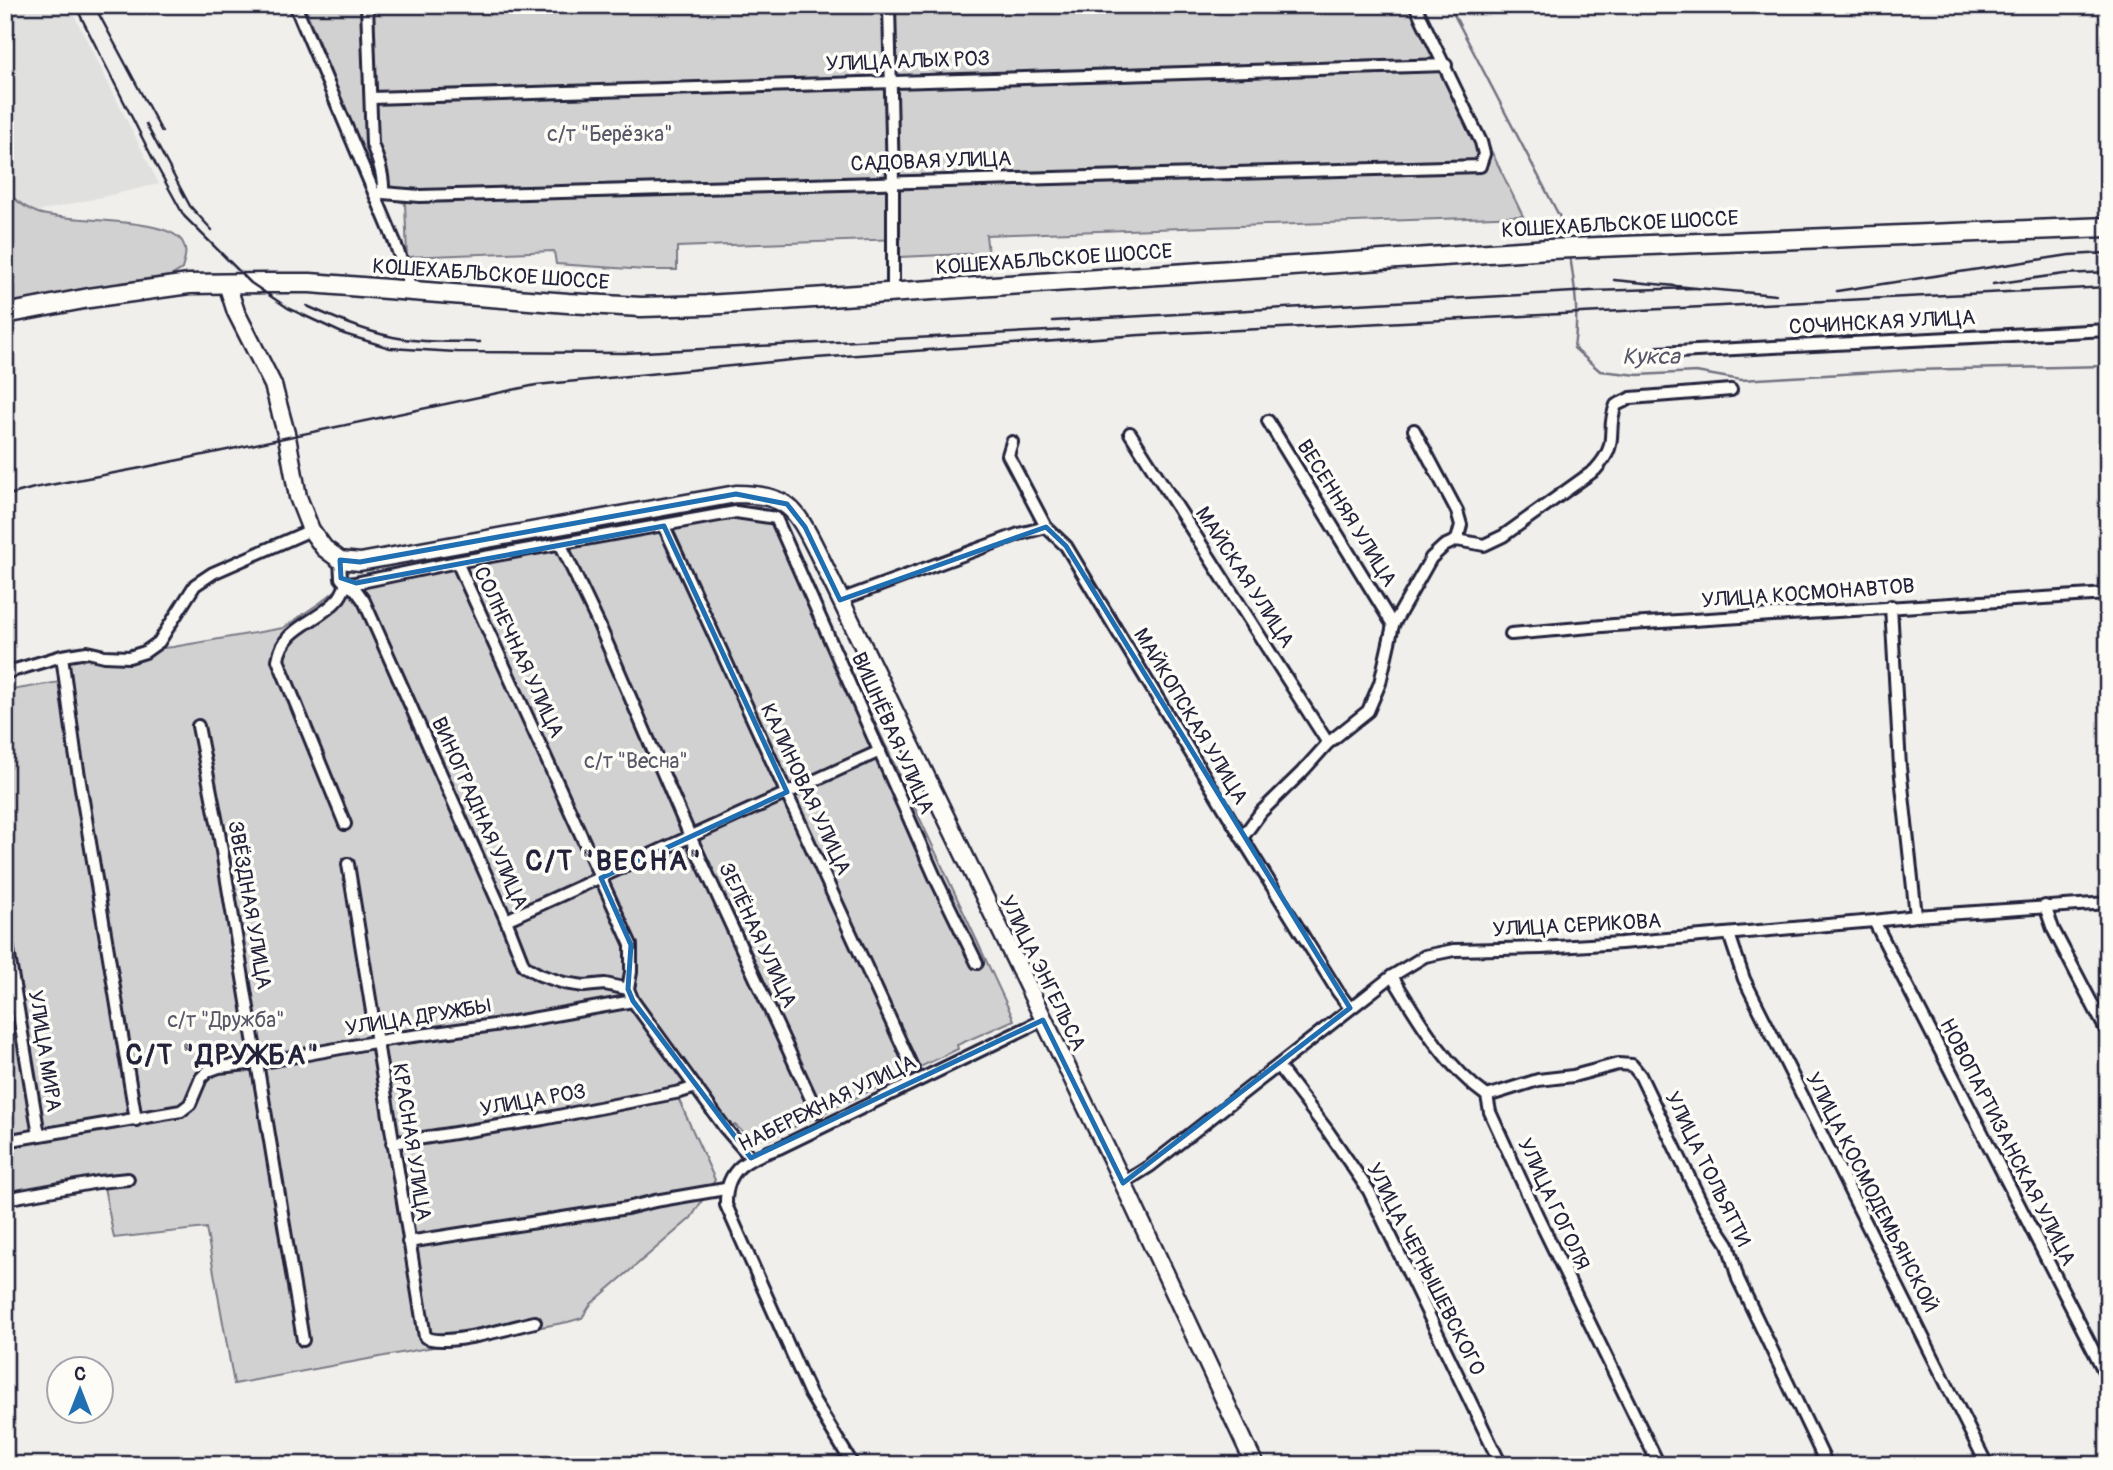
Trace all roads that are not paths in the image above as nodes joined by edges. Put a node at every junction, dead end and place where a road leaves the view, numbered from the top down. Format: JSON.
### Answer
{"nodes":[{"id":1,"x":295,"y":5,"type":"edge"},
{"id":2,"x":367,"y":5,"type":"edge"},
{"id":3,"x":889,"y":5,"type":"edge"},
{"id":4,"x":1415,"y":5,"type":"edge"},
{"id":5,"x":1446,"y":65,"type":"junction"},
{"id":6,"x":891,"y":81,"type":"junction"},
{"id":7,"x":371,"y":98,"type":"junction"},
{"id":8,"x":893,"y":182,"type":"junction"},
{"id":9,"x":380,"y":196,"type":"junction"},
{"id":10,"x":2108,"y":227,"type":"edge"},
{"id":11,"x":227,"y":284,"type":"junction"},
{"id":12,"x":412,"y":291,"type":"junction"},
{"id":13,"x":893,"y":292,"type":"junction"},
{"id":14,"x":5,"y":314,"type":"edge"},
{"id":15,"x":2108,"y":330,"type":"edge"},
{"id":16,"x":1658,"y":353,"type":"dead end"},
{"id":17,"x":1731,"y":390,"type":"dead end"},
{"id":18,"x":1268,"y":421,"type":"dead end"},
{"id":19,"x":1414,"y":430,"type":"dead end"},
{"id":20,"x":1130,"y":433,"type":"dead end"},
{"id":21,"x":1012,"y":442,"type":"dead end"},
{"id":22,"x":664,"y":526,"type":"junction"},
{"id":23,"x":1046,"y":527,"type":"junction"},
{"id":24,"x":311,"y":530,"type":"junction"},
{"id":25,"x":1457,"y":540,"type":"junction"},
{"id":26,"x":561,"y":545,"type":"junction"},
{"id":27,"x":340,"y":560,"type":"junction"},
{"id":28,"x":457,"y":562,"type":"junction"},
{"id":29,"x":346,"y":584,"type":"junction"},
{"id":30,"x":2108,"y":594,"type":"edge"},
{"id":31,"x":840,"y":600,"type":"junction"},
{"id":32,"x":1891,"y":606,"type":"junction"},
{"id":33,"x":1393,"y":625,"type":"junction"},
{"id":34,"x":1511,"y":634,"type":"dead end"},
{"id":35,"x":62,"y":656,"type":"junction"},
{"id":36,"x":5,"y":673,"type":"edge"},
{"id":37,"x":198,"y":726,"type":"dead end"},
{"id":38,"x":1328,"y":743,"type":"junction"},
{"id":39,"x":880,"y":751,"type":"junction"},
{"id":40,"x":787,"y":792,"type":"junction"},
{"id":41,"x":345,"y":824,"type":"dead end"},
{"id":42,"x":690,"y":836,"type":"junction"},
{"id":43,"x":1242,"y":838,"type":"junction"},
{"id":44,"x":348,"y":864,"type":"dead end"},
{"id":45,"x":601,"y":878,"type":"junction"},
{"id":46,"x":2108,"y":903,"type":"edge"},
{"id":47,"x":2045,"y":906,"type":"junction"},
{"id":48,"x":1916,"y":916,"type":"junction"},
{"id":49,"x":506,"y":920,"type":"junction"},
{"id":50,"x":1874,"y":921,"type":"junction"},
{"id":51,"x":5,"y":932,"type":"edge"},
{"id":52,"x":1729,"y":934,"type":"junction"},
{"id":53,"x":977,"y":963,"type":"dead end"},
{"id":54,"x":1392,"y":976,"type":"junction"},
{"id":55,"x":628,"y":989,"type":"junction"},
{"id":56,"x":633,"y":1001,"type":"junction"},
{"id":57,"x":1350,"y":1008,"type":"junction"},
{"id":58,"x":1043,"y":1020,"type":"junction"},
{"id":59,"x":2108,"y":1034,"type":"edge"},
{"id":60,"x":376,"y":1043,"type":"junction"},
{"id":61,"x":258,"y":1063,"type":"junction"},
{"id":62,"x":1278,"y":1066,"type":"junction"},
{"id":63,"x":913,"y":1069,"type":"dead end"},
{"id":64,"x":696,"y":1087,"type":"junction"},
{"id":65,"x":1487,"y":1096,"type":"junction"},
{"id":66,"x":817,"y":1112,"type":"dead end"},
{"id":67,"x":136,"y":1120,"type":"junction"},
{"id":68,"x":39,"y":1135,"type":"junction"},
{"id":69,"x":5,"y":1141,"type":"edge"},
{"id":70,"x":392,"y":1143,"type":"junction"},
{"id":71,"x":751,"y":1158,"type":"junction"},
{"id":72,"x":128,"y":1179,"type":"dead end"},
{"id":73,"x":1123,"y":1183,"type":"junction"},
{"id":74,"x":726,"y":1189,"type":"junction"},
{"id":75,"x":5,"y":1199,"type":"edge"},
{"id":76,"x":408,"y":1242,"type":"junction"},
{"id":77,"x":535,"y":1321,"type":"dead end"},
{"id":78,"x":303,"y":1340,"type":"dead end"},
{"id":79,"x":2108,"y":1379,"type":"edge"},
{"id":80,"x":853,"y":1465,"type":"edge"},
{"id":81,"x":1255,"y":1465,"type":"edge"},
{"id":82,"x":1501,"y":1465,"type":"edge"},
{"id":83,"x":1659,"y":1465,"type":"edge"},
{"id":84,"x":1827,"y":1465,"type":"edge"},
{"id":85,"x":1987,"y":1465,"type":"edge"}],
"edges":[{"from":1,"to":9,"type":"street"},
{"from":2,"to":7,"type":"street"},
{"from":3,"to":6,"type":"street"},
{"from":4,"to":5,"type":"street"},
{"from":5,"to":6,"type":"street","name":"УЛИЦА АЛЫХ РОЗ"},
{"from":5,"to":8,"type":"street","name":"САДОВАЯ УЛИЦА"},
{"from":6,"to":7,"type":"street","name":"УЛИЦА АЛЫХ РОЗ"},
{"from":6,"to":8,"type":"street"},
{"from":7,"to":9,"type":"street"},
{"from":8,"to":9,"type":"street","name":"САДОВАЯ УЛИЦА"},
{"from":8,"to":13,"type":"street"},
{"from":9,"to":12,"type":"street"},
{"from":10,"to":13,"type":"main road","name":"КОШЕХАБЛЬСКОЕ ШОССЕ"},
{"from":11,"to":12,"type":"main road","name":"КОШЕХАБЛЬСКОЕ ШОССЕ"},
{"from":11,"to":14,"type":"main road","name":"КОШЕХАБЛЬСКОЕ ШОССЕ"},
{"from":11,"to":24,"type":"street"},
{"from":12,"to":13,"type":"main road","name":"КОШЕХАБЛЬСКОЕ ШОССЕ"},
{"from":15,"to":16,"type":"street","name":"СОЧИНСКАЯ УЛИЦА"},
{"from":17,"to":25,"type":"street"},
{"from":18,"to":33,"type":"street","name":"ВЕСЕННЯЯ УЛИЦА"},
{"from":19,"to":25,"type":"street"},
{"from":20,"to":38,"type":"street","name":"МАЙСКАЯ УЛИЦА"},
{"from":21,"to":23,"type":"street","name":"МАЙКОПСКАЯ УЛИЦА"},
{"from":22,"to":26,"type":"street"},
{"from":22,"to":39,"type":"street","name":"ВИШНЁВАЯ УЛИЦА"},
{"from":22,"to":40,"type":"street","name":"КАЛИНОВАЯ УЛИЦА"},
{"from":23,"to":31,"type":"street"},
{"from":23,"to":43,"type":"street","name":"МАЙКОПСКАЯ УЛИЦА"},
{"from":24,"to":27,"type":"street"},
{"from":24,"to":35,"type":"street"},
{"from":25,"to":33,"type":"street"},
{"from":26,"to":28,"type":"street"},
{"from":26,"to":42,"type":"street","name":"ЗЕЛЁНАЯ УЛИЦА"},
{"from":27,"to":29,"type":"street"},
{"from":27,"to":31,"type":"street","name":"УЛИЦА ЭНГЕЛЬСА"},
{"from":28,"to":29,"type":"street"},
{"from":28,"to":45,"type":"street","name":"СОЛНЕЧНАЯ УЛИЦА"},
{"from":29,"to":41,"type":"street"},
{"from":29,"to":49,"type":"street","name":"ВИНОГРАДНАЯ УЛИЦА"},
{"from":30,"to":32,"type":"street","name":"УЛИЦА КОСМОНАВТОВ"},
{"from":31,"to":58,"type":"street","name":"УЛИЦА ЭНГЕЛЬСА"},
{"from":32,"to":34,"type":"street","name":"УЛИЦА КОСМОНАВТОВ"},
{"from":32,"to":48,"type":"street"},
{"from":33,"to":38,"type":"street"},
{"from":35,"to":36,"type":"street"},
{"from":35,"to":67,"type":"street"},
{"from":37,"to":61,"type":"street","name":"ЗВЁЗДНАЯ УЛИЦА"},
{"from":38,"to":43,"type":"street"},
{"from":39,"to":40,"type":"street"},
{"from":39,"to":53,"type":"street","name":"ВИШНЁВАЯ УЛИЦА"},
{"from":40,"to":42,"type":"street"},
{"from":40,"to":63,"type":"street","name":"КАЛИНОВАЯ УЛИЦА"},
{"from":42,"to":45,"type":"street"},
{"from":42,"to":66,"type":"street","name":"ЗЕЛЁНАЯ УЛИЦА"},
{"from":43,"to":57,"type":"street","name":"МАЙКОПСКАЯ УЛИЦА"},
{"from":44,"to":60,"type":"street","name":"КРАСНАЯ УЛИЦА"},
{"from":45,"to":49,"type":"street"},
{"from":45,"to":55,"type":"street","name":"СОЛНЕЧНАЯ УЛИЦА"},
{"from":46,"to":47,"type":"street","name":"УЛИЦА СЕРИКОВА"},
{"from":47,"to":48,"type":"street","name":"УЛИЦА СЕРИКОВА"},
{"from":47,"to":59,"type":"street"},
{"from":48,"to":50,"type":"street","name":"УЛИЦА СЕРИКОВА"},
{"from":49,"to":55,"type":"street","name":"ВИНОГРАДНАЯ УЛИЦА"},
{"from":50,"to":52,"type":"street","name":"УЛИЦА СЕРИКОВА"},
{"from":50,"to":79,"type":"street","name":"НОВОПАРТИЗАНСКАЯ УЛИЦА"},
{"from":51,"to":68,"type":"street","name":"УЛИЦА МИРА"},
{"from":52,"to":54,"type":"street","name":"УЛИЦА СЕРИКОВА"},
{"from":52,"to":85,"type":"street","name":"УЛИЦА КОСМОДЕМЬЯНСКОЙ"},
{"from":54,"to":57,"type":"street","name":"УЛИЦА СЕРИКОВА"},
{"from":54,"to":65,"type":"street"},
{"from":55,"to":56,"type":"street","name":"СОЛНЕЧНАЯ УЛИЦА"},
{"from":56,"to":60,"type":"street","name":"УЛИЦА ДРУЖБЫ"},
{"from":56,"to":64,"type":"street","name":"СОЛНЕЧНАЯ УЛИЦА"},
{"from":57,"to":62,"type":"street","name":"УЛИЦА СЕРИКОВА"},
{"from":58,"to":71,"type":"street","name":"НАБЕРЕЖНАЯ УЛИЦА"},
{"from":58,"to":73,"type":"street","name":"УЛИЦА ЭНГЕЛЬСА"},
{"from":60,"to":61,"type":"street","name":"УЛИЦА ДРУЖБЫ"},
{"from":60,"to":70,"type":"street","name":"КРАСНАЯ УЛИЦА"},
{"from":61,"to":67,"type":"street","name":"УЛИЦА ДРУЖБЫ"},
{"from":61,"to":78,"type":"street","name":"ЗВЁЗДНАЯ УЛИЦА"},
{"from":62,"to":73,"type":"street","name":"УЛИЦА СЕРИКОВА"},
{"from":62,"to":82,"type":"street","name":"УЛИЦА ЧЕРНЫШЕВСКОГО"},
{"from":64,"to":70,"type":"street","name":"УЛИЦА РОЗ"},
{"from":64,"to":71,"type":"street","name":"СОЛНЕЧНАЯ УЛИЦА"},
{"from":65,"to":83,"type":"street","name":"УЛИЦА ГОГОЛЯ"},
{"from":65,"to":84,"type":"street","name":"УЛИЦА ТОЛЬЯТТИ"},
{"from":67,"to":68,"type":"street","name":"УЛИЦА ДРУЖБЫ"},
{"from":68,"to":69,"type":"street","name":"УЛИЦА ДРУЖБЫ"},
{"from":70,"to":76,"type":"street","name":"КРАСНАЯ УЛИЦА"},
{"from":71,"to":74,"type":"street","name":"НАБЕРЕЖНАЯ УЛИЦА"},
{"from":72,"to":75,"type":"street"},
{"from":73,"to":81,"type":"street","name":"УЛИЦА ЭНГЕЛЬСА"},
{"from":74,"to":76,"type":"street"},
{"from":74,"to":80,"type":"street"},
{"from":76,"to":77,"type":"street","name":"КРАСНАЯ УЛИЦА"}]}
